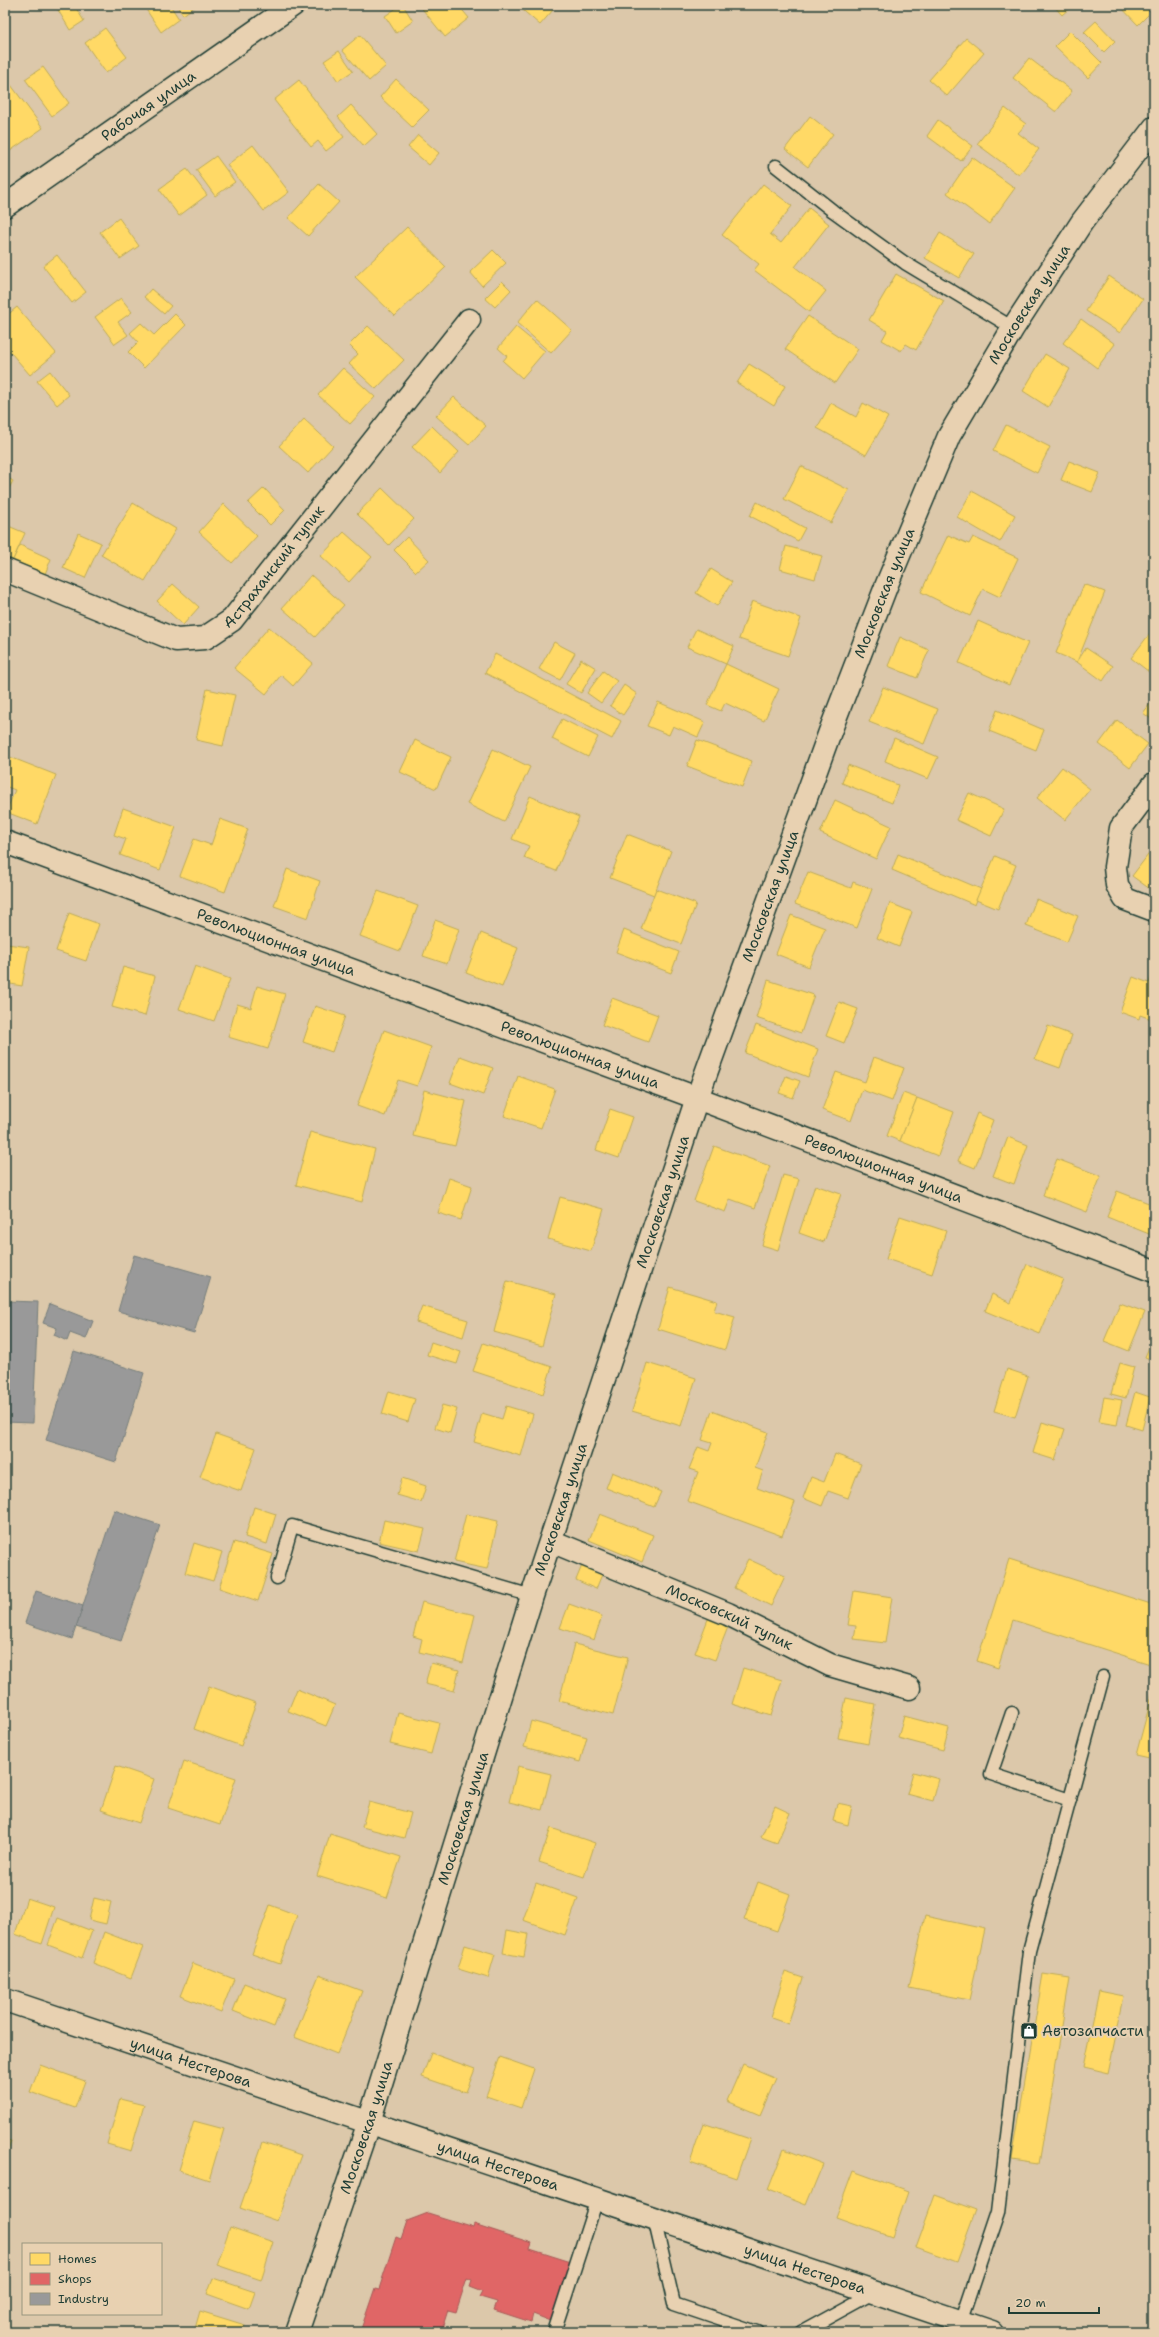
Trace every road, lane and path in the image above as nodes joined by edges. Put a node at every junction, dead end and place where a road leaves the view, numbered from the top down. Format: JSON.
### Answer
{"nodes":[{"id":1,"x":293,"y":5,"type":"edge"},
{"id":2,"x":1154,"y":128,"type":"edge"},
{"id":3,"x":776,"y":166,"type":"dead end"},
{"id":4,"x":7,"y":207,"type":"edge"},
{"id":5,"x":469,"y":320,"type":"dead end"},
{"id":6,"x":1013,"y":328,"type":"junction"},
{"id":7,"x":5,"y":570,"type":"edge"},
{"id":8,"x":1154,"y":784,"type":"edge"},
{"id":9,"x":5,"y":842,"type":"edge"},
{"id":10,"x":1154,"y":910,"type":"edge"},
{"id":11,"x":697,"y":1098,"type":"junction"},
{"id":12,"x":1154,"y":1271,"type":"edge"},
{"id":13,"x":551,"y":1542,"type":"junction"},
{"id":14,"x":277,"y":1578,"type":"dead end"},
{"id":15,"x":532,"y":1596,"type":"junction"},
{"id":16,"x":1103,"y":1677,"type":"dead end"},
{"id":17,"x":909,"y":1688,"type":"dead end"},
{"id":18,"x":1012,"y":1713,"type":"dead end"},
{"id":19,"x":1070,"y":1800,"type":"junction"},
{"id":20,"x":5,"y":2000,"type":"edge"},
{"id":21,"x":369,"y":2122,"type":"junction"},
{"id":22,"x":597,"y":2200,"type":"junction"},
{"id":23,"x":654,"y":2218,"type":"junction"},
{"id":24,"x":873,"y":2293,"type":"junction"},
{"id":25,"x":961,"y":2322,"type":"junction"},
{"id":26,"x":297,"y":2332,"type":"edge"},
{"id":27,"x":554,"y":2332,"type":"edge"},
{"id":28,"x":757,"y":2332,"type":"edge"},
{"id":29,"x":802,"y":2332,"type":"edge"},
{"id":30,"x":992,"y":2332,"type":"edge"}],
"edges":[{"from":1,"to":4,"type":"street","name":"Рабочая улица"},
{"from":2,"to":6,"type":"street","name":"Московская улица"},
{"from":3,"to":6,"type":"lane"},
{"from":5,"to":7,"type":"street","name":"Астраханский тупик"},
{"from":6,"to":11,"type":"street","name":"Московская улица"},
{"from":8,"to":10,"type":"street"},
{"from":9,"to":11,"type":"street","name":"Революционная улица"},
{"from":11,"to":12,"type":"street","name":"Революционная улица"},
{"from":11,"to":13,"type":"street","name":"Московская улица"},
{"from":13,"to":15,"type":"street","name":"Московская улица"},
{"from":13,"to":17,"type":"street","name":"Московский тупик"},
{"from":14,"to":15,"type":"lane"},
{"from":15,"to":21,"type":"street","name":"Московская улица"},
{"from":16,"to":19,"type":"lane"},
{"from":18,"to":19,"type":"lane"},
{"from":19,"to":25,"type":"lane"},
{"from":20,"to":21,"type":"street","name":"улица Нестерова"},
{"from":21,"to":22,"type":"street","name":"улица Нестерова"},
{"from":21,"to":26,"type":"street","name":"Московская улица"},
{"from":22,"to":23,"type":"street","name":"улица Нестерова"},
{"from":22,"to":27,"type":"lane"},
{"from":23,"to":24,"type":"street","name":"улица Нестерова"},
{"from":23,"to":28,"type":"lane"},
{"from":24,"to":25,"type":"street","name":"улица Нестерова"},
{"from":24,"to":29,"type":"lane"},
{"from":25,"to":30,"type":"street","name":"улица Нестерова"}]}
